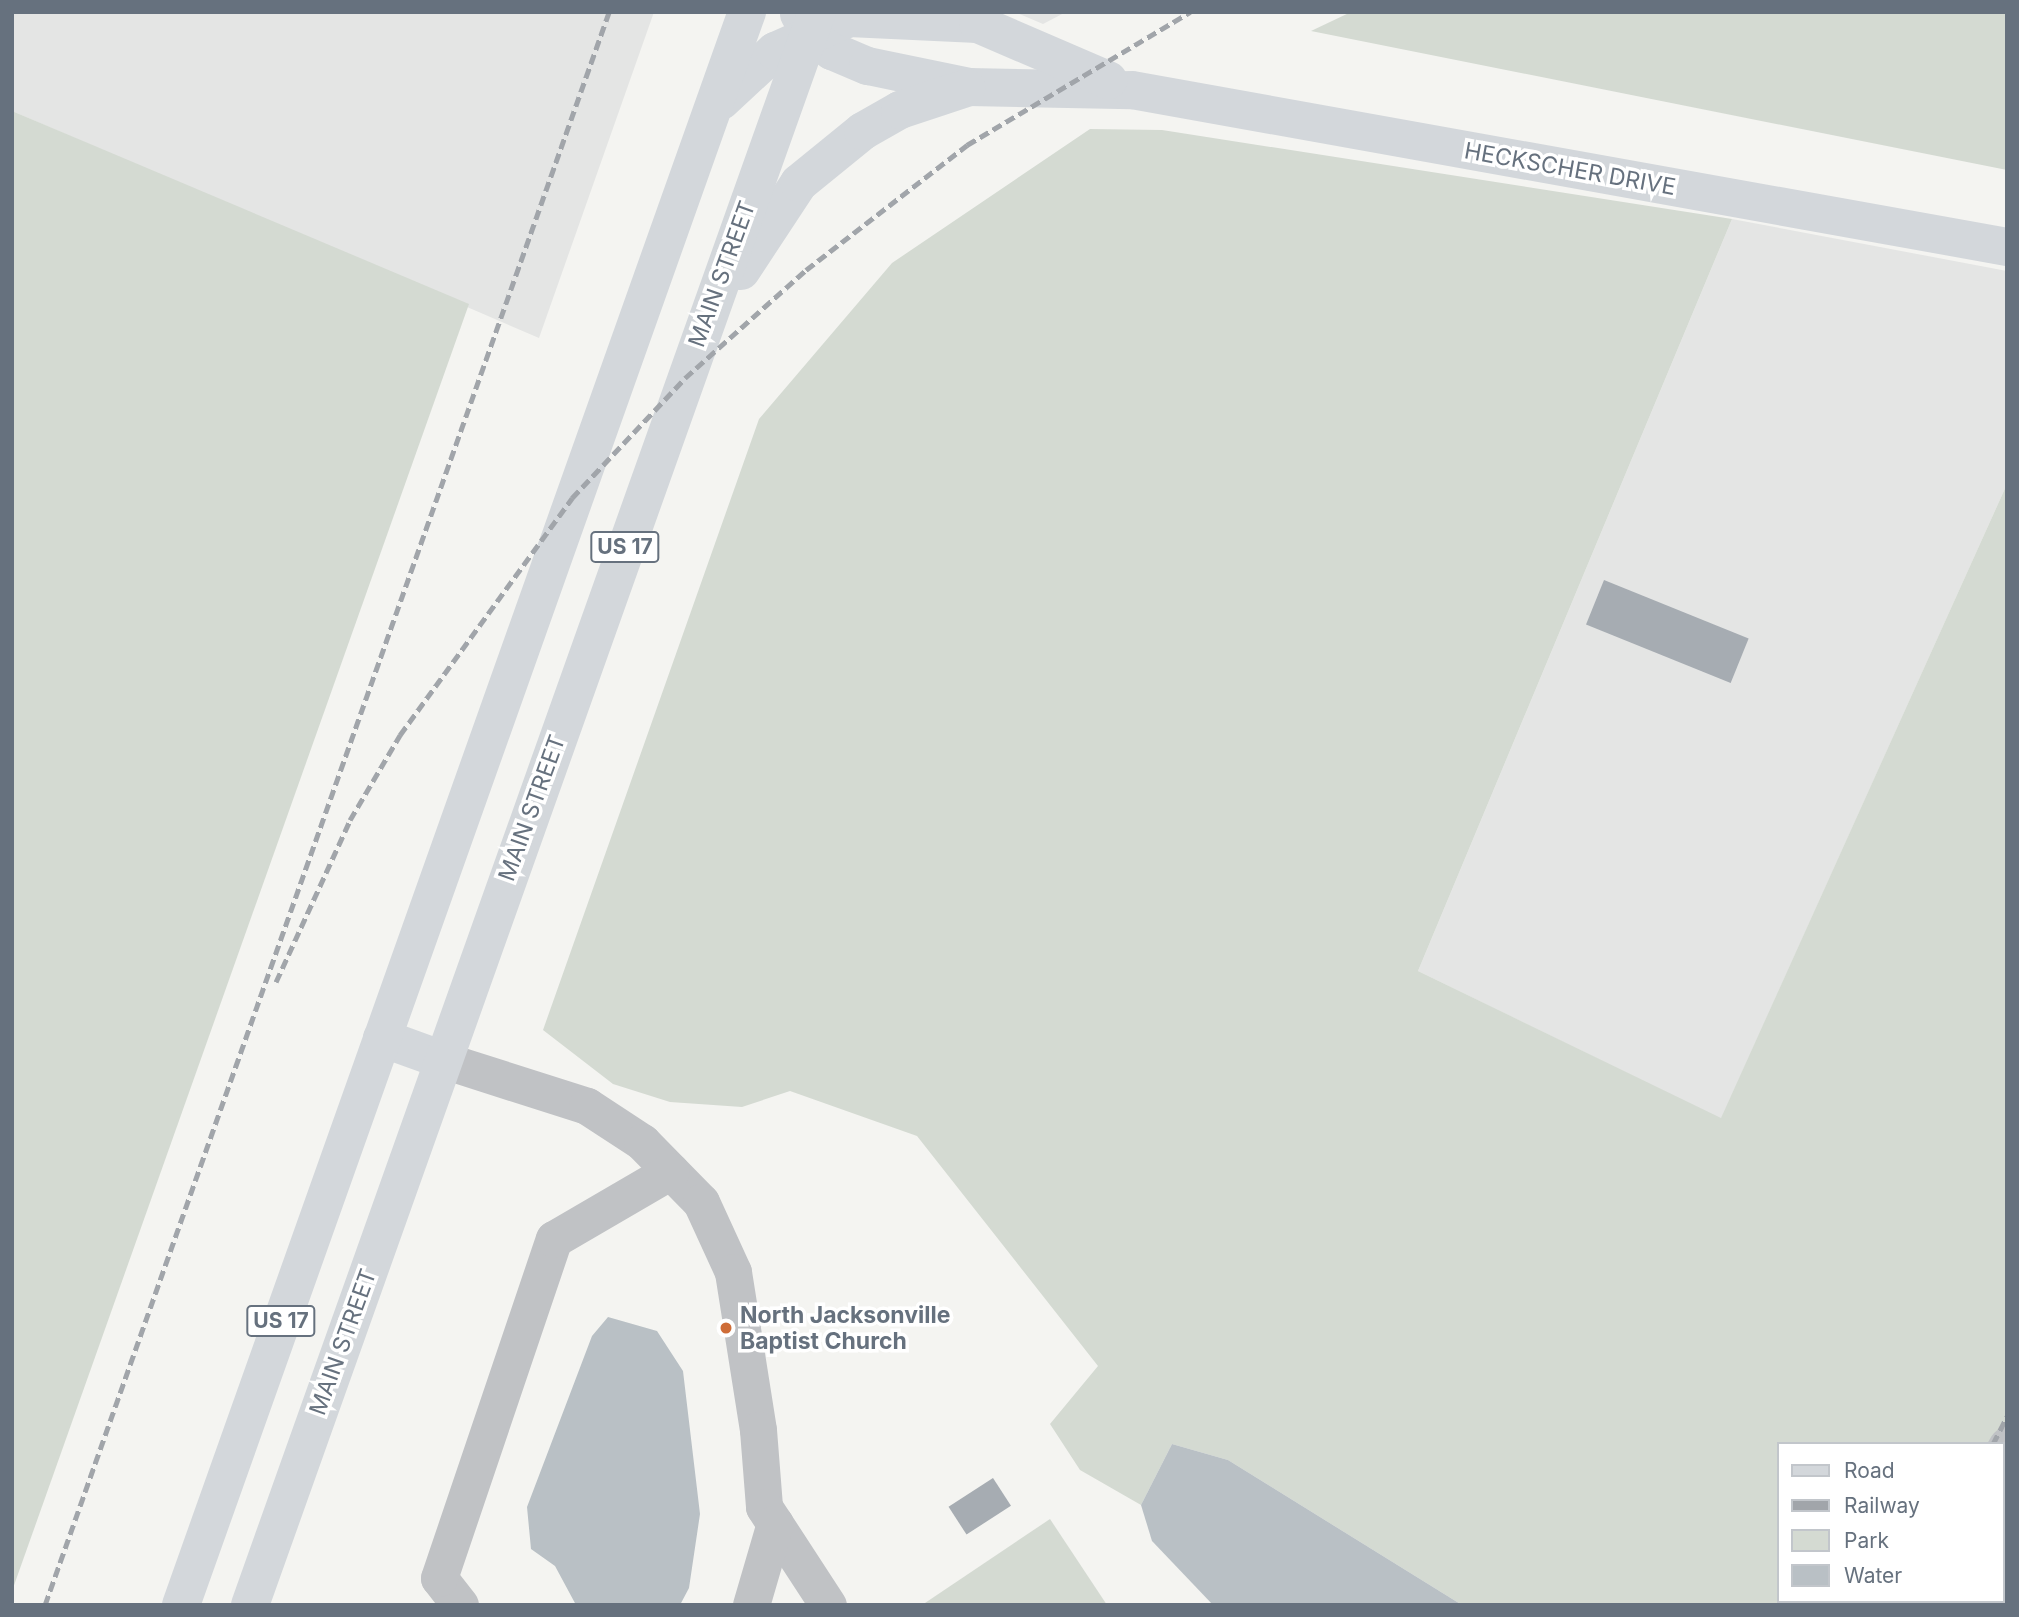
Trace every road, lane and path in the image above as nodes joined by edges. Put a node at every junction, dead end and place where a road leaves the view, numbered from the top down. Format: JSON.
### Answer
{"nodes":[{"id":1,"x":747,"y":12,"type":"edge"},
{"id":2,"x":970,"y":18,"type":"edge"},
{"id":3,"x":809,"y":19,"type":"edge"},
{"id":4,"x":969,"y":87,"type":"junction"},
{"id":5,"x":1132,"y":90,"type":"junction"},
{"id":6,"x":712,"y":110,"type":"junction"},
{"id":7,"x":2007,"y":247,"type":"edge"},
{"id":8,"x":700,"y":334,"type":"junction"},
{"id":9,"x":382,"y":1038,"type":"junction"},
{"id":10,"x":443,"y":1060,"type":"junction"},
{"id":11,"x":671,"y":1171,"type":"junction"},
{"id":12,"x":775,"y":1523,"type":"junction"},
{"id":13,"x":181,"y":1605,"type":"edge"},
{"id":14,"x":250,"y":1605,"type":"edge"},
{"id":15,"x":460,"y":1605,"type":"edge"},
{"id":16,"x":751,"y":1605,"type":"edge"},
{"id":17,"x":828,"y":1605,"type":"edge"}],
"edges":[{"from":1,"to":6,"type":"main road","number":"US 17"},
{"from":2,"to":3,"type":"main road","name":"HECKSCHER DRIVE"},
{"from":2,"to":5,"type":"main road","name":"HECKSCHER DRIVE"},
{"from":3,"to":4,"type":"main road","name":"HECKSCHER DRIVE"},
{"from":3,"to":6,"type":"main road"},
{"from":3,"to":8,"type":"main road","name":"MAIN STREET","number":"US 17"},
{"from":4,"to":5,"type":"main road","name":"HECKSCHER DRIVE"},
{"from":4,"to":8,"type":"main road"},
{"from":5,"to":7,"type":"main road","name":"HECKSCHER DRIVE"},
{"from":6,"to":9,"type":"main road","number":"US 17"},
{"from":8,"to":10,"type":"main road","name":"MAIN STREET","number":"US 17"},
{"from":9,"to":10,"type":"main road"},
{"from":9,"to":13,"type":"main road","number":"US 17"},
{"from":10,"to":11,"type":"lane"},
{"from":10,"to":14,"type":"main road","name":"MAIN STREET","number":"US 17"},
{"from":11,"to":12,"type":"lane"},
{"from":11,"to":15,"type":"lane"},
{"from":12,"to":16,"type":"lane"},
{"from":12,"to":17,"type":"lane"}]}
